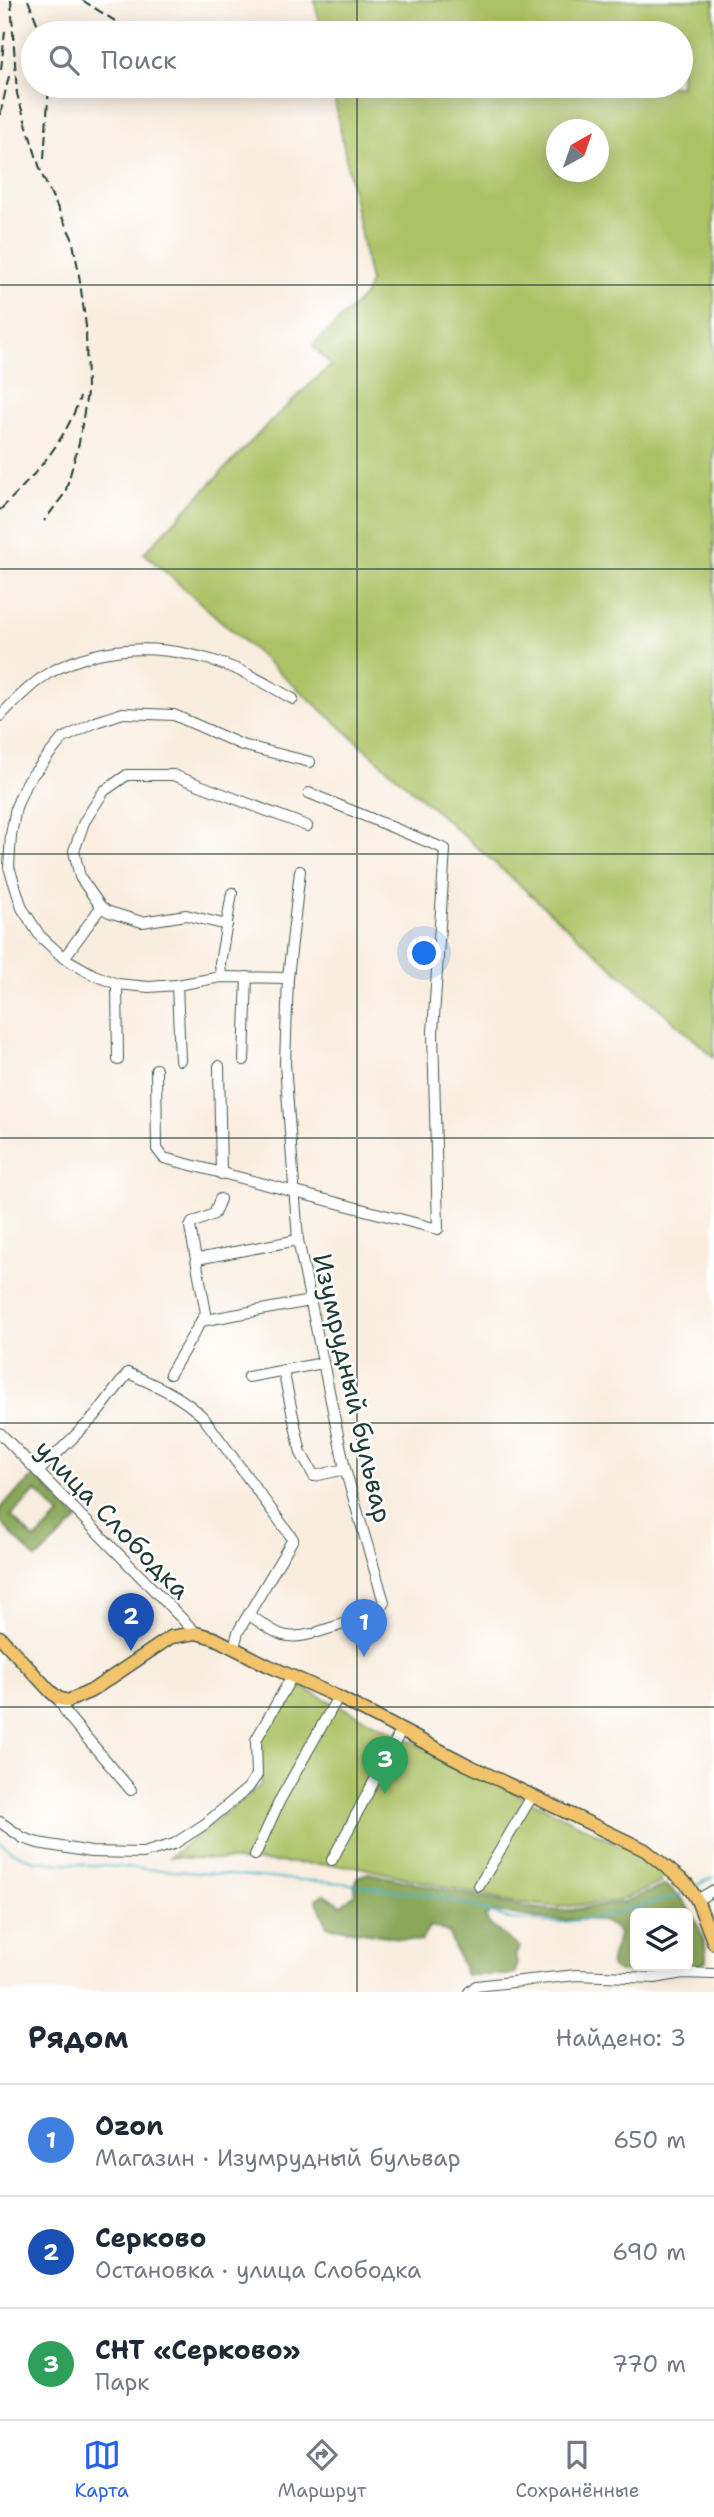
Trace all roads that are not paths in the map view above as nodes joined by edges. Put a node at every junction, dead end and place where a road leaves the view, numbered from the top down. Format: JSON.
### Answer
{"nodes":[{"id":1,"x":293,"y":699,"type":"dead end"},
{"id":2,"x":0,"y":716,"type":"edge"},
{"id":3,"x":310,"y":762,"type":"dead end"},
{"id":4,"x":309,"y":793,"type":"dead end"},
{"id":5,"x":307,"y":827,"type":"dead end"},
{"id":6,"x":300,"y":871,"type":"dead end"},
{"id":7,"x":232,"y":892,"type":"dead end"},
{"id":8,"x":102,"y":907,"type":"junction"},
{"id":9,"x":227,"y":925,"type":"junction"},
{"id":10,"x":64,"y":958,"type":"junction"},
{"id":11,"x":247,"y":976,"type":"junction"},
{"id":12,"x":221,"y":977,"type":"junction"},
{"id":13,"x":288,"y":978,"type":"junction"},
{"id":14,"x":117,"y":984,"type":"junction"},
{"id":15,"x":177,"y":985,"type":"junction"},
{"id":16,"x":118,"y":1060,"type":"dead end"},
{"id":17,"x":180,"y":1060,"type":"dead end"},
{"id":18,"x":244,"y":1060,"type":"dead end"},
{"id":19,"x":219,"y":1066,"type":"dead end"},
{"id":20,"x":156,"y":1069,"type":"dead end"},
{"id":21,"x":221,"y":1174,"type":"junction"},
{"id":22,"x":295,"y":1190,"type":"junction"},
{"id":23,"x":219,"y":1199,"type":"dead end"},
{"id":24,"x":298,"y":1240,"type":"junction"},
{"id":25,"x":197,"y":1259,"type":"junction"},
{"id":26,"x":310,"y":1301,"type":"junction"},
{"id":27,"x":201,"y":1321,"type":"junction"},
{"id":28,"x":323,"y":1363,"type":"junction"},
{"id":29,"x":283,"y":1370,"type":"junction"},
{"id":30,"x":170,"y":1374,"type":"dead end"},
{"id":31,"x":248,"y":1377,"type":"dead end"},
{"id":32,"x":0,"y":1433,"type":"edge"},
{"id":33,"x":345,"y":1469,"type":"junction"},
{"id":34,"x":38,"y":1472,"type":"junction"},
{"id":35,"x":249,"y":1615,"type":"junction"},
{"id":36,"x":196,"y":1633,"type":"junction"},
{"id":37,"x":0,"y":1637,"type":"edge"},
{"id":38,"x":234,"y":1647,"type":"junction"},
{"id":39,"x":292,"y":1676,"type":"junction"},
{"id":40,"x":338,"y":1697,"type":"junction"},
{"id":41,"x":58,"y":1698,"type":"junction"},
{"id":42,"x":401,"y":1731,"type":"junction"},
{"id":43,"x":131,"y":1790,"type":"dead end"},
{"id":44,"x":532,"y":1796,"type":"junction"},
{"id":45,"x":0,"y":1822,"type":"edge"},
{"id":46,"x":255,"y":1856,"type":"dead end"},
{"id":47,"x":332,"y":1860,"type":"dead end"},
{"id":48,"x":479,"y":1886,"type":"dead end"},
{"id":49,"x":714,"y":1890,"type":"edge"},
{"id":50,"x":692,"y":1892,"type":"junction"},
{"id":51,"x":714,"y":1943,"type":"edge"},
{"id":52,"x":714,"y":1973,"type":"edge"},
{"id":53,"x":469,"y":1992,"type":"edge"}],
"edges":[{"from":1,"to":2,"type":"street"},
{"from":3,"to":10,"type":"street"},
{"from":4,"to":22,"type":"street"},
{"from":5,"to":8,"type":"street"},
{"from":6,"to":13,"type":"street","name":"Изумрудный бульвар"},
{"from":7,"to":9,"type":"street"},
{"from":8,"to":9,"type":"street"},
{"from":8,"to":10,"type":"street"},
{"from":9,"to":12,"type":"street"},
{"from":10,"to":14,"type":"street"},
{"from":11,"to":12,"type":"street"},
{"from":11,"to":13,"type":"street"},
{"from":11,"to":18,"type":"street"},
{"from":12,"to":15,"type":"street"},
{"from":13,"to":22,"type":"street","name":"Изумрудный бульвар"},
{"from":14,"to":15,"type":"street"},
{"from":14,"to":16,"type":"street"},
{"from":15,"to":17,"type":"street"},
{"from":19,"to":21,"type":"street"},
{"from":20,"to":21,"type":"street"},
{"from":21,"to":22,"type":"street"},
{"from":22,"to":24,"type":"street","name":"Изумрудный бульвар"},
{"from":23,"to":25,"type":"street"},
{"from":24,"to":25,"type":"street"},
{"from":24,"to":26,"type":"street","name":"Изумрудный бульвар"},
{"from":25,"to":27,"type":"street"},
{"from":26,"to":27,"type":"street"},
{"from":26,"to":28,"type":"street","name":"Изумрудный бульвар"},
{"from":27,"to":30,"type":"street"},
{"from":28,"to":29,"type":"street"},
{"from":28,"to":33,"type":"street","name":"Изумрудный бульвар"},
{"from":29,"to":31,"type":"street"},
{"from":29,"to":33,"type":"street"},
{"from":32,"to":34,"type":"street","name":"улица Слободка"},
{"from":33,"to":35,"type":"street","name":"Изумрудный бульвар"},
{"from":34,"to":35,"type":"street"},
{"from":34,"to":36,"type":"street","name":"улица Слободка"},
{"from":35,"to":38,"type":"street"},
{"from":36,"to":38,"type":"main road"},
{"from":36,"to":41,"type":"main road"},
{"from":37,"to":41,"type":"main road"},
{"from":38,"to":39,"type":"main road"},
{"from":39,"to":40,"type":"main road"},
{"from":39,"to":45,"type":"street"},
{"from":40,"to":42,"type":"main road"},
{"from":40,"to":46,"type":"street"},
{"from":41,"to":43,"type":"street"},
{"from":42,"to":44,"type":"main road"},
{"from":42,"to":47,"type":"street"},
{"from":44,"to":48,"type":"street"},
{"from":44,"to":50,"type":"main road"},
{"from":49,"to":50,"type":"street"},
{"from":50,"to":51,"type":"main road"},
{"from":52,"to":53,"type":"street"}]}
